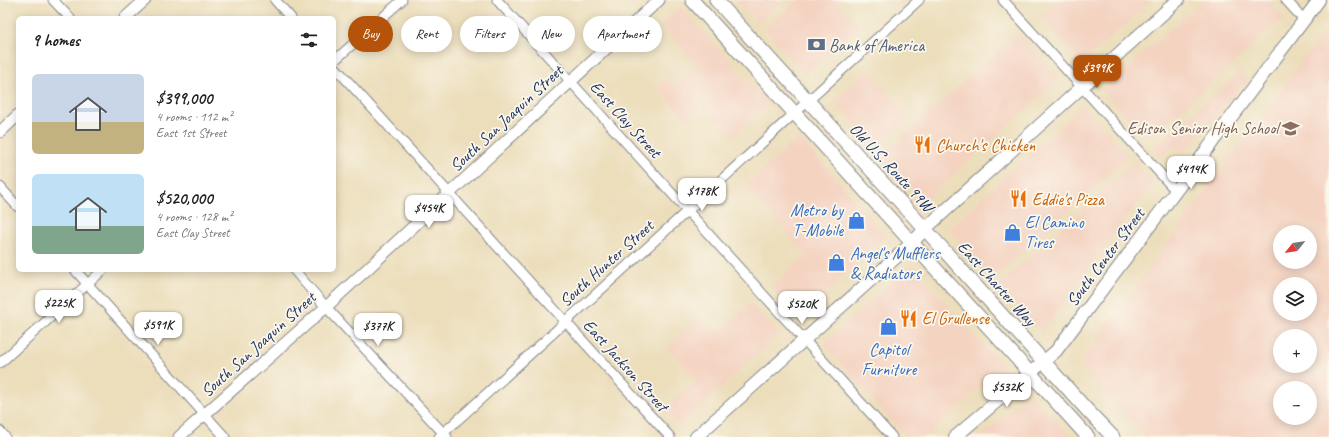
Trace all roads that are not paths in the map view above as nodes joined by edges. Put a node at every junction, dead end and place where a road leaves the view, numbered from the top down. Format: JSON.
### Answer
{"nodes":[{"id":1,"x":53,"y":0,"type":"edge"},
{"id":2,"x":145,"y":0,"type":"edge"},
{"id":3,"x":275,"y":0,"type":"edge"},
{"id":4,"x":402,"y":0,"type":"edge"},
{"id":5,"x":497,"y":0,"type":"edge"},
{"id":6,"x":659,"y":0,"type":"edge"},
{"id":7,"x":692,"y":0,"type":"edge"},
{"id":8,"x":716,"y":0,"type":"edge"},
{"id":9,"x":920,"y":0,"type":"edge"},
{"id":10,"x":1003,"y":0,"type":"edge"},
{"id":11,"x":1178,"y":0,"type":"edge"},
{"id":12,"x":1286,"y":0,"type":"edge"},
{"id":13,"x":1319,"y":0,"type":"edge"},
{"id":14,"x":68,"y":16,"type":"edge"},
{"id":15,"x":127,"y":16,"type":"edge"},
{"id":16,"x":289,"y":16,"type":"edge"},
{"id":17,"x":1304,"y":20,"type":"junction"},
{"id":18,"x":336,"y":59,"type":"edge"},
{"id":19,"x":336,"y":68,"type":"edge"},
{"id":20,"x":571,"y":81,"type":"junction"},
{"id":21,"x":1082,"y":87,"type":"junction"},
{"id":22,"x":807,"y":102,"type":"junction"},
{"id":23,"x":794,"y":114,"type":"junction"},
{"id":24,"x":16,"y":117,"type":"edge"},
{"id":25,"x":0,"y":132,"type":"edge"},
{"id":26,"x":0,"y":187,"type":"edge"},
{"id":27,"x":1176,"y":191,"type":"junction"},
{"id":28,"x":450,"y":194,"type":"junction"},
{"id":29,"x":16,"y":205,"type":"edge"},
{"id":30,"x":687,"y":211,"type":"junction"},
{"id":31,"x":925,"y":229,"type":"junction"},
{"id":32,"x":912,"y":243,"type":"junction"},
{"id":33,"x":77,"y":272,"type":"edge"},
{"id":34,"x":101,"y":272,"type":"edge"},
{"id":35,"x":296,"y":272,"type":"edge"},
{"id":36,"x":88,"y":284,"type":"junction"},
{"id":37,"x":326,"y":307,"type":"junction"},
{"id":38,"x":565,"y":321,"type":"junction"},
{"id":39,"x":804,"y":339,"type":"junction"},
{"id":40,"x":1043,"y":362,"type":"junction"},
{"id":41,"x":0,"y":363,"type":"edge"},
{"id":42,"x":1030,"y":373,"type":"junction"},
{"id":43,"x":205,"y":414,"type":"junction"},
{"id":44,"x":0,"y":431,"type":"edge"},
{"id":45,"x":443,"y":436,"type":"edge"},
{"id":46,"x":5,"y":437,"type":"edge"},
{"id":47,"x":179,"y":437,"type":"edge"},
{"id":48,"x":225,"y":437,"type":"edge"},
{"id":49,"x":670,"y":437,"type":"edge"},
{"id":50,"x":696,"y":437,"type":"edge"},
{"id":51,"x":892,"y":437,"type":"edge"},
{"id":52,"x":955,"y":437,"type":"edge"},
{"id":53,"x":1088,"y":437,"type":"edge"},
{"id":54,"x":1113,"y":437,"type":"edge"}],
"edges":[{"from":1,"to":14,"type":"street"},
{"from":2,"to":15,"type":"street"},
{"from":3,"to":16,"type":"street"},
{"from":4,"to":18,"type":"street"},
{"from":5,"to":20,"type":"street","name":"East Clay Street"},
{"from":6,"to":20,"type":"street","name":"South San Joaquin Street"},
{"from":7,"to":23,"type":"main road","name":"Old U.S. Route 99W"},
{"from":8,"to":22,"type":"main road","name":"Old U.S. Route 99W"},
{"from":9,"to":22,"type":"street","name":"South Hunter Street"},
{"from":10,"to":21,"type":"street"},
{"from":11,"to":21,"type":"main road","name":"Old U.S. Route 99W"},
{"from":12,"to":17,"type":"street"},
{"from":13,"to":17,"type":"main road","name":"South Center Street"},
{"from":17,"to":27,"type":"main road","name":"South Center Street"},
{"from":19,"to":28,"type":"street","name":"East Jackson Street"},
{"from":20,"to":28,"type":"street","name":"South San Joaquin Street"},
{"from":20,"to":30,"type":"street","name":"East Clay Street"},
{"from":21,"to":27,"type":"street"},
{"from":21,"to":31,"type":"main road","name":"Old U.S. Route 99W"},
{"from":22,"to":23,"type":"street","name":"South Hunter Street"},
{"from":22,"to":31,"type":"main road","name":"Old U.S. Route 99W"},
{"from":23,"to":30,"type":"street","name":"South Hunter Street"},
{"from":23,"to":32,"type":"main road","name":"Old U.S. Route 99W"},
{"from":24,"to":25,"type":"street"},
{"from":26,"to":29,"type":"street"},
{"from":27,"to":40,"type":"main road","name":"South Center Street"},
{"from":28,"to":37,"type":"street","name":"South San Joaquin Street"},
{"from":28,"to":38,"type":"street","name":"East Jackson Street"},
{"from":30,"to":38,"type":"street","name":"South Hunter Street"},
{"from":30,"to":39,"type":"street","name":"East Clay Street"},
{"from":31,"to":32,"type":"main road"},
{"from":31,"to":40,"type":"main road","name":"East Charter Way"},
{"from":32,"to":39,"type":"main road"},
{"from":32,"to":42,"type":"main road"},
{"from":33,"to":36,"type":"street"},
{"from":34,"to":36,"type":"street"},
{"from":35,"to":37,"type":"street"},
{"from":36,"to":41,"type":"street"},
{"from":36,"to":43,"type":"street"},
{"from":37,"to":43,"type":"street","name":"South San Joaquin Street"},
{"from":37,"to":45,"type":"street"},
{"from":38,"to":45,"type":"street","name":"South Hunter Street"},
{"from":38,"to":49,"type":"street","name":"East Jackson Street"},
{"from":39,"to":50,"type":"main road"},
{"from":39,"to":51,"type":"street","name":"East Clay Street"},
{"from":40,"to":42,"type":"main road","name":"South Center Street"},
{"from":40,"to":54,"type":"main road","name":"East Charter Way"},
{"from":42,"to":52,"type":"main road","name":"South Center Street"},
{"from":42,"to":53,"type":"main road"},
{"from":43,"to":47,"type":"street","name":"South San Joaquin Street"},
{"from":43,"to":48,"type":"street"},
{"from":44,"to":46,"type":"street"}]}
